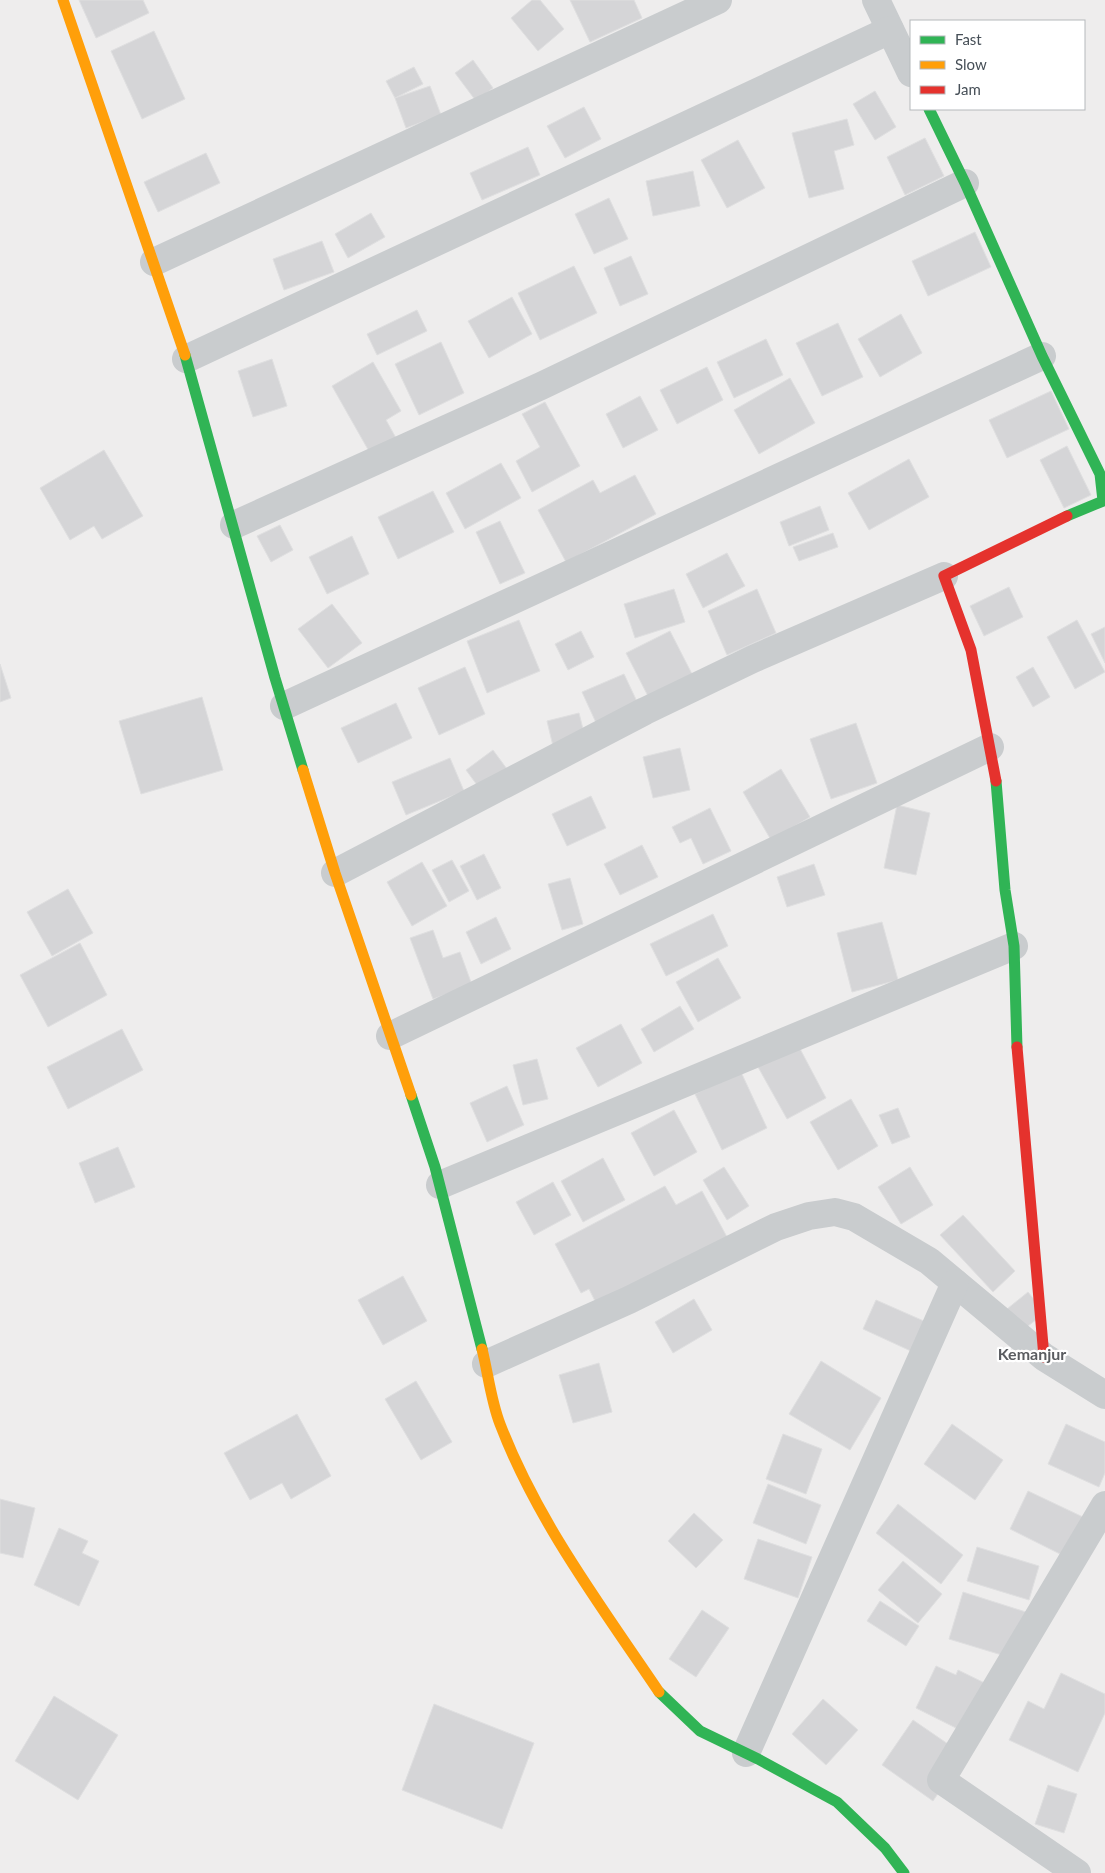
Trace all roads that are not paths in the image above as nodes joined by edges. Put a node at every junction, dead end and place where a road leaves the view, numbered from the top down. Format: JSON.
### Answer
{"nodes":[{"id":1,"x":63,"y":0,"type":"edge"},
{"id":2,"x":718,"y":0,"type":"edge"},
{"id":3,"x":876,"y":0,"type":"edge"},
{"id":4,"x":890,"y":30,"type":"junction"},
{"id":5,"x":910,"y":71,"type":"edge"},
{"id":6,"x":928,"y":110,"type":"edge"},
{"id":7,"x":965,"y":183,"type":"junction"},
{"id":8,"x":154,"y":262,"type":"junction"},
{"id":9,"x":1042,"y":356,"type":"junction"},
{"id":10,"x":186,"y":359,"type":"junction"},
{"id":11,"x":234,"y":525,"type":"junction"},
{"id":12,"x":944,"y":576,"type":"junction"},
{"id":13,"x":284,"y":706,"type":"junction"},
{"id":14,"x":990,"y":747,"type":"junction"},
{"id":15,"x":335,"y":873,"type":"junction"},
{"id":16,"x":1014,"y":946,"type":"junction"},
{"id":17,"x":390,"y":1036,"type":"junction"},
{"id":18,"x":440,"y":1185,"type":"junction"},
{"id":19,"x":955,"y":1282,"type":"junction"},
{"id":20,"x":1044,"y":1358,"type":"junction"},
{"id":21,"x":486,"y":1364,"type":"junction"},
{"id":22,"x":1105,"y":1395,"type":"edge"},
{"id":23,"x":1105,"y":1505,"type":"edge"},
{"id":24,"x":746,"y":1753,"type":"junction"},
{"id":25,"x":904,"y":1873,"type":"edge"},
{"id":26,"x":1077,"y":1873,"type":"edge"}],
"edges":[{"from":1,"to":8,"type":"street"},
{"from":2,"to":8,"type":"street"},
{"from":3,"to":4,"type":"street"},
{"from":4,"to":5,"type":"street"},
{"from":4,"to":10,"type":"street"},
{"from":6,"to":7,"type":"street"},
{"from":7,"to":9,"type":"street"},
{"from":7,"to":11,"type":"street"},
{"from":8,"to":10,"type":"street"},
{"from":9,"to":12,"type":"street"},
{"from":9,"to":13,"type":"street"},
{"from":10,"to":11,"type":"street"},
{"from":11,"to":13,"type":"street"},
{"from":12,"to":14,"type":"street"},
{"from":12,"to":15,"type":"street"},
{"from":13,"to":15,"type":"street"},
{"from":14,"to":16,"type":"street"},
{"from":14,"to":17,"type":"street"},
{"from":15,"to":17,"type":"street"},
{"from":16,"to":18,"type":"street"},
{"from":16,"to":20,"type":"street"},
{"from":17,"to":18,"type":"street"},
{"from":18,"to":21,"type":"street"},
{"from":19,"to":20,"type":"street"},
{"from":19,"to":21,"type":"street"},
{"from":19,"to":24,"type":"street"},
{"from":20,"to":22,"type":"street"},
{"from":21,"to":24,"type":"street"},
{"from":23,"to":26,"type":"street"},
{"from":24,"to":25,"type":"street"}]}
